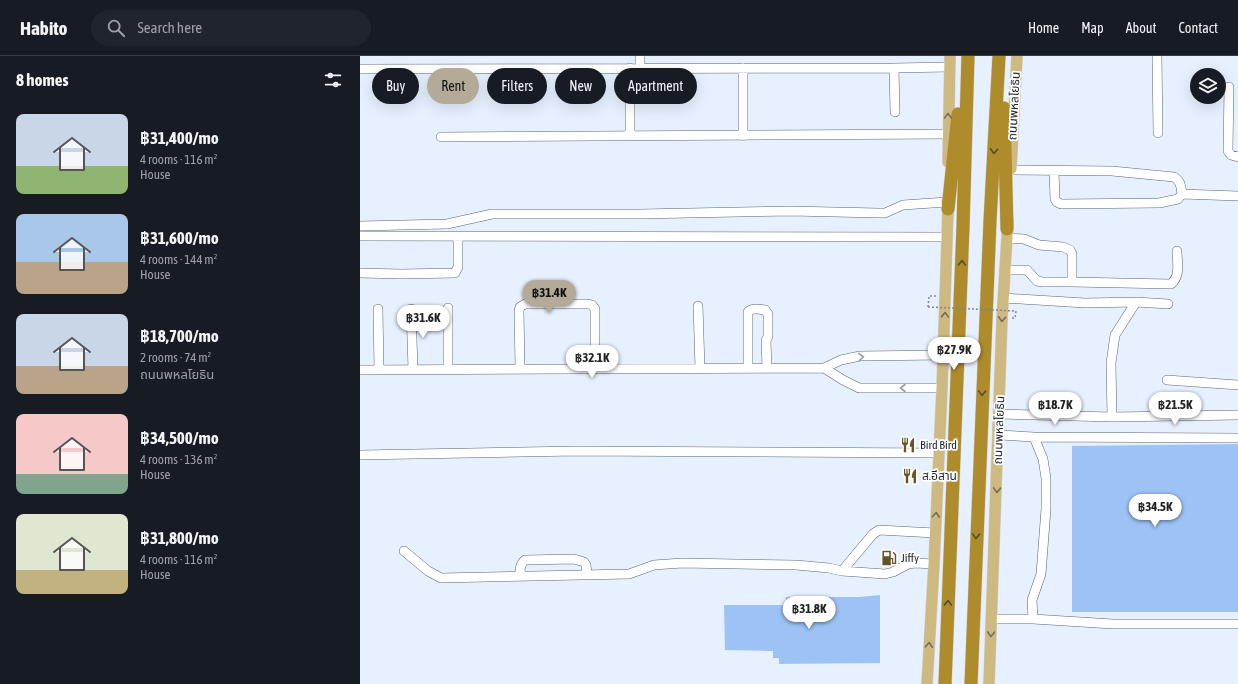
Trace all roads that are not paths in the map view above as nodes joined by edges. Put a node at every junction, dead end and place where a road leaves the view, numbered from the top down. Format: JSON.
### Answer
{"nodes":[{"id":1,"x":640,"y":56,"type":"edge"},
{"id":2,"x":966,"y":56,"type":"edge"},
{"id":3,"x":999,"y":56,"type":"edge"},
{"id":4,"x":1003,"y":56,"type":"edge"},
{"id":5,"x":1017,"y":56,"type":"edge"},
{"id":6,"x":1157,"y":56,"type":"edge"},
{"id":7,"x":949,"y":61,"type":"edge"},
{"id":8,"x":614,"y":68,"type":"edge"},
{"id":9,"x":640,"y":68,"type":"edge"},
{"id":10,"x":697,"y":68,"type":"edge"},
{"id":11,"x":743,"y":68,"type":"junction"},
{"id":12,"x":894,"y":68,"type":"junction"},
{"id":13,"x":360,"y":69,"type":"edge"},
{"id":14,"x":1229,"y":87,"type":"dead end"},
{"id":15,"x":630,"y":104,"type":"edge"},
{"id":16,"x":895,"y":112,"type":"dead end"},
{"id":17,"x":1158,"y":133,"type":"dead end"},
{"id":18,"x":948,"y":134,"type":"junction"},
{"id":19,"x":630,"y":136,"type":"junction"},
{"id":20,"x":743,"y":136,"type":"junction"},
{"id":21,"x":441,"y":137,"type":"dead end"},
{"id":22,"x":1238,"y":157,"type":"edge"},
{"id":23,"x":1011,"y":170,"type":"junction"},
{"id":24,"x":1054,"y":171,"type":"junction"},
{"id":25,"x":1182,"y":194,"type":"junction"},
{"id":26,"x":1238,"y":196,"type":"edge"},
{"id":27,"x":948,"y":206,"type":"junction"},
{"id":28,"x":360,"y":226,"type":"edge"},
{"id":29,"x":1007,"y":234,"type":"junction"},
{"id":30,"x":360,"y":236,"type":"edge"},
{"id":31,"x":458,"y":236,"type":"junction"},
{"id":32,"x":947,"y":236,"type":"junction"},
{"id":33,"x":1177,"y":251,"type":"dead end"},
{"id":34,"x":1005,"y":270,"type":"junction"},
{"id":35,"x":360,"y":273,"type":"edge"},
{"id":36,"x":1072,"y":282,"type":"junction"},
{"id":37,"x":1004,"y":298,"type":"junction"},
{"id":38,"x":1136,"y":302,"type":"junction"},
{"id":39,"x":1168,"y":304,"type":"dead end"},
{"id":40,"x":698,"y":306,"type":"dead end"},
{"id":41,"x":448,"y":308,"type":"dead end"},
{"id":42,"x":378,"y":309,"type":"dead end"},
{"id":43,"x":411,"y":309,"type":"dead end"},
{"id":44,"x":596,"y":352,"type":"dead end"},
{"id":45,"x":943,"y":354,"type":"junction"},
{"id":46,"x":520,"y":368,"type":"junction"},
{"id":47,"x":700,"y":368,"type":"junction"},
{"id":48,"x":748,"y":368,"type":"junction"},
{"id":49,"x":767,"y":368,"type":"junction"},
{"id":50,"x":824,"y":368,"type":"junction"},
{"id":51,"x":379,"y":369,"type":"junction"},
{"id":52,"x":413,"y":369,"type":"junction"},
{"id":53,"x":448,"y":369,"type":"junction"},
{"id":54,"x":360,"y":370,"type":"edge"},
{"id":55,"x":1167,"y":380,"type":"dead end"},
{"id":56,"x":1238,"y":385,"type":"edge"},
{"id":57,"x":942,"y":388,"type":"junction"},
{"id":58,"x":999,"y":414,"type":"junction"},
{"id":59,"x":1238,"y":415,"type":"edge"},
{"id":60,"x":1112,"y":417,"type":"junction"},
{"id":61,"x":999,"y":435,"type":"junction"},
{"id":62,"x":1034,"y":437,"type":"junction"},
{"id":63,"x":1238,"y":438,"type":"edge"},
{"id":64,"x":939,"y":453,"type":"junction"},
{"id":65,"x":360,"y":454,"type":"edge"},
{"id":66,"x":935,"y":533,"type":"junction"},
{"id":67,"x":404,"y":551,"type":"dead end"},
{"id":68,"x":934,"y":564,"type":"junction"},
{"id":69,"x":842,"y":571,"type":"junction"},
{"id":70,"x":520,"y":575,"type":"junction"},
{"id":71,"x":587,"y":575,"type":"junction"},
{"id":72,"x":992,"y":619,"type":"junction"},
{"id":73,"x":1033,"y":619,"type":"junction"},
{"id":74,"x":1238,"y":624,"type":"edge"},
{"id":75,"x":927,"y":684,"type":"edge"},
{"id":76,"x":945,"y":684,"type":"edge"},
{"id":77,"x":971,"y":684,"type":"edge"},
{"id":78,"x":989,"y":684,"type":"edge"}],
"edges":[{"from":1,"to":9,"type":"street"},
{"from":2,"to":27,"type":"highway"},
{"from":76,"to":2,"type":"highway","one_way":true},
{"from":3,"to":77,"type":"highway","name":"ถนนพหลโยธิน","one_way":true},
{"from":4,"to":29,"type":"highway"},
{"from":5,"to":23,"type":"main road","name":"ถนนพหลโยธิน"},
{"from":6,"to":17,"type":"street"},
{"from":7,"to":12,"type":"street"},
{"from":18,"to":7,"type":"main road","one_way":true},
{"from":8,"to":13,"type":"street"},
{"from":10,"to":11,"type":"street"},
{"from":11,"to":12,"type":"street"},
{"from":11,"to":20,"type":"street"},
{"from":12,"to":16,"type":"street"},
{"from":14,"to":22,"type":"street"},
{"from":15,"to":19,"type":"street"},
{"from":18,"to":20,"type":"street"},
{"from":18,"to":27,"type":"main road"},
{"from":19,"to":20,"type":"street"},
{"from":19,"to":21,"type":"street"},
{"from":23,"to":24,"type":"street"},
{"from":23,"to":29,"type":"main road","name":"ถนนพหลโยธิน"},
{"from":24,"to":25,"type":"street"},
{"from":24,"to":25,"type":"street"},
{"from":25,"to":26,"type":"street"},
{"from":27,"to":28,"type":"street"},
{"from":27,"to":32,"type":"main road"},
{"from":29,"to":34,"type":"main road","name":"ถนนพหลโยธิน"},
{"from":29,"to":36,"type":"street"},
{"from":30,"to":31,"type":"street"},
{"from":31,"to":32,"type":"street"},
{"from":31,"to":35,"type":"street"},
{"from":45,"to":32,"type":"main road","one_way":true},
{"from":33,"to":36,"type":"street"},
{"from":34,"to":36,"type":"street"},
{"from":34,"to":37,"type":"main road","name":"ถนนพหลโยธิน"},
{"from":37,"to":38,"type":"street"},
{"from":37,"to":58,"type":"main road","name":"ถนนพหลโยธิน","one_way":true},
{"from":38,"to":39,"type":"street"},
{"from":38,"to":60,"type":"street"},
{"from":40,"to":47,"type":"street"},
{"from":41,"to":53,"type":"street"},
{"from":42,"to":51,"type":"street"},
{"from":43,"to":52,"type":"street"},
{"from":44,"to":46,"type":"street"},
{"from":50,"to":45,"type":"street","one_way":true},
{"from":45,"to":57,"type":"main road"},
{"from":46,"to":47,"type":"street"},
{"from":46,"to":53,"type":"street"},
{"from":47,"to":48,"type":"street"},
{"from":48,"to":49,"type":"street"},
{"from":48,"to":49,"type":"street"},
{"from":49,"to":50,"type":"street"},
{"from":57,"to":50,"type":"street","one_way":true},
{"from":51,"to":52,"type":"street"},
{"from":51,"to":54,"type":"street"},
{"from":52,"to":53,"type":"street"},
{"from":55,"to":56,"type":"street"},
{"from":57,"to":64,"type":"main road"},
{"from":58,"to":60,"type":"street"},
{"from":58,"to":61,"type":"main road","name":"ถนนพหลโยธิน"},
{"from":59,"to":60,"type":"street"},
{"from":61,"to":62,"type":"street"},
{"from":61,"to":72,"type":"main road","name":"ถนนพหลโยธิน","one_way":true},
{"from":62,"to":63,"type":"street"},
{"from":62,"to":73,"type":"street"},
{"from":64,"to":65,"type":"street"},
{"from":66,"to":64,"type":"main road","one_way":true},
{"from":66,"to":68,"type":"main road"},
{"from":66,"to":69,"type":"street"},
{"from":67,"to":70,"type":"street"},
{"from":68,"to":69,"type":"street"},
{"from":75,"to":68,"type":"main road","one_way":true},
{"from":69,"to":71,"type":"street"},
{"from":70,"to":71,"type":"street"},
{"from":70,"to":71,"type":"street"},
{"from":72,"to":73,"type":"street"},
{"from":72,"to":78,"type":"main road","name":"ถนนพหลโยธิน","one_way":true},
{"from":73,"to":74,"type":"street"}]}
